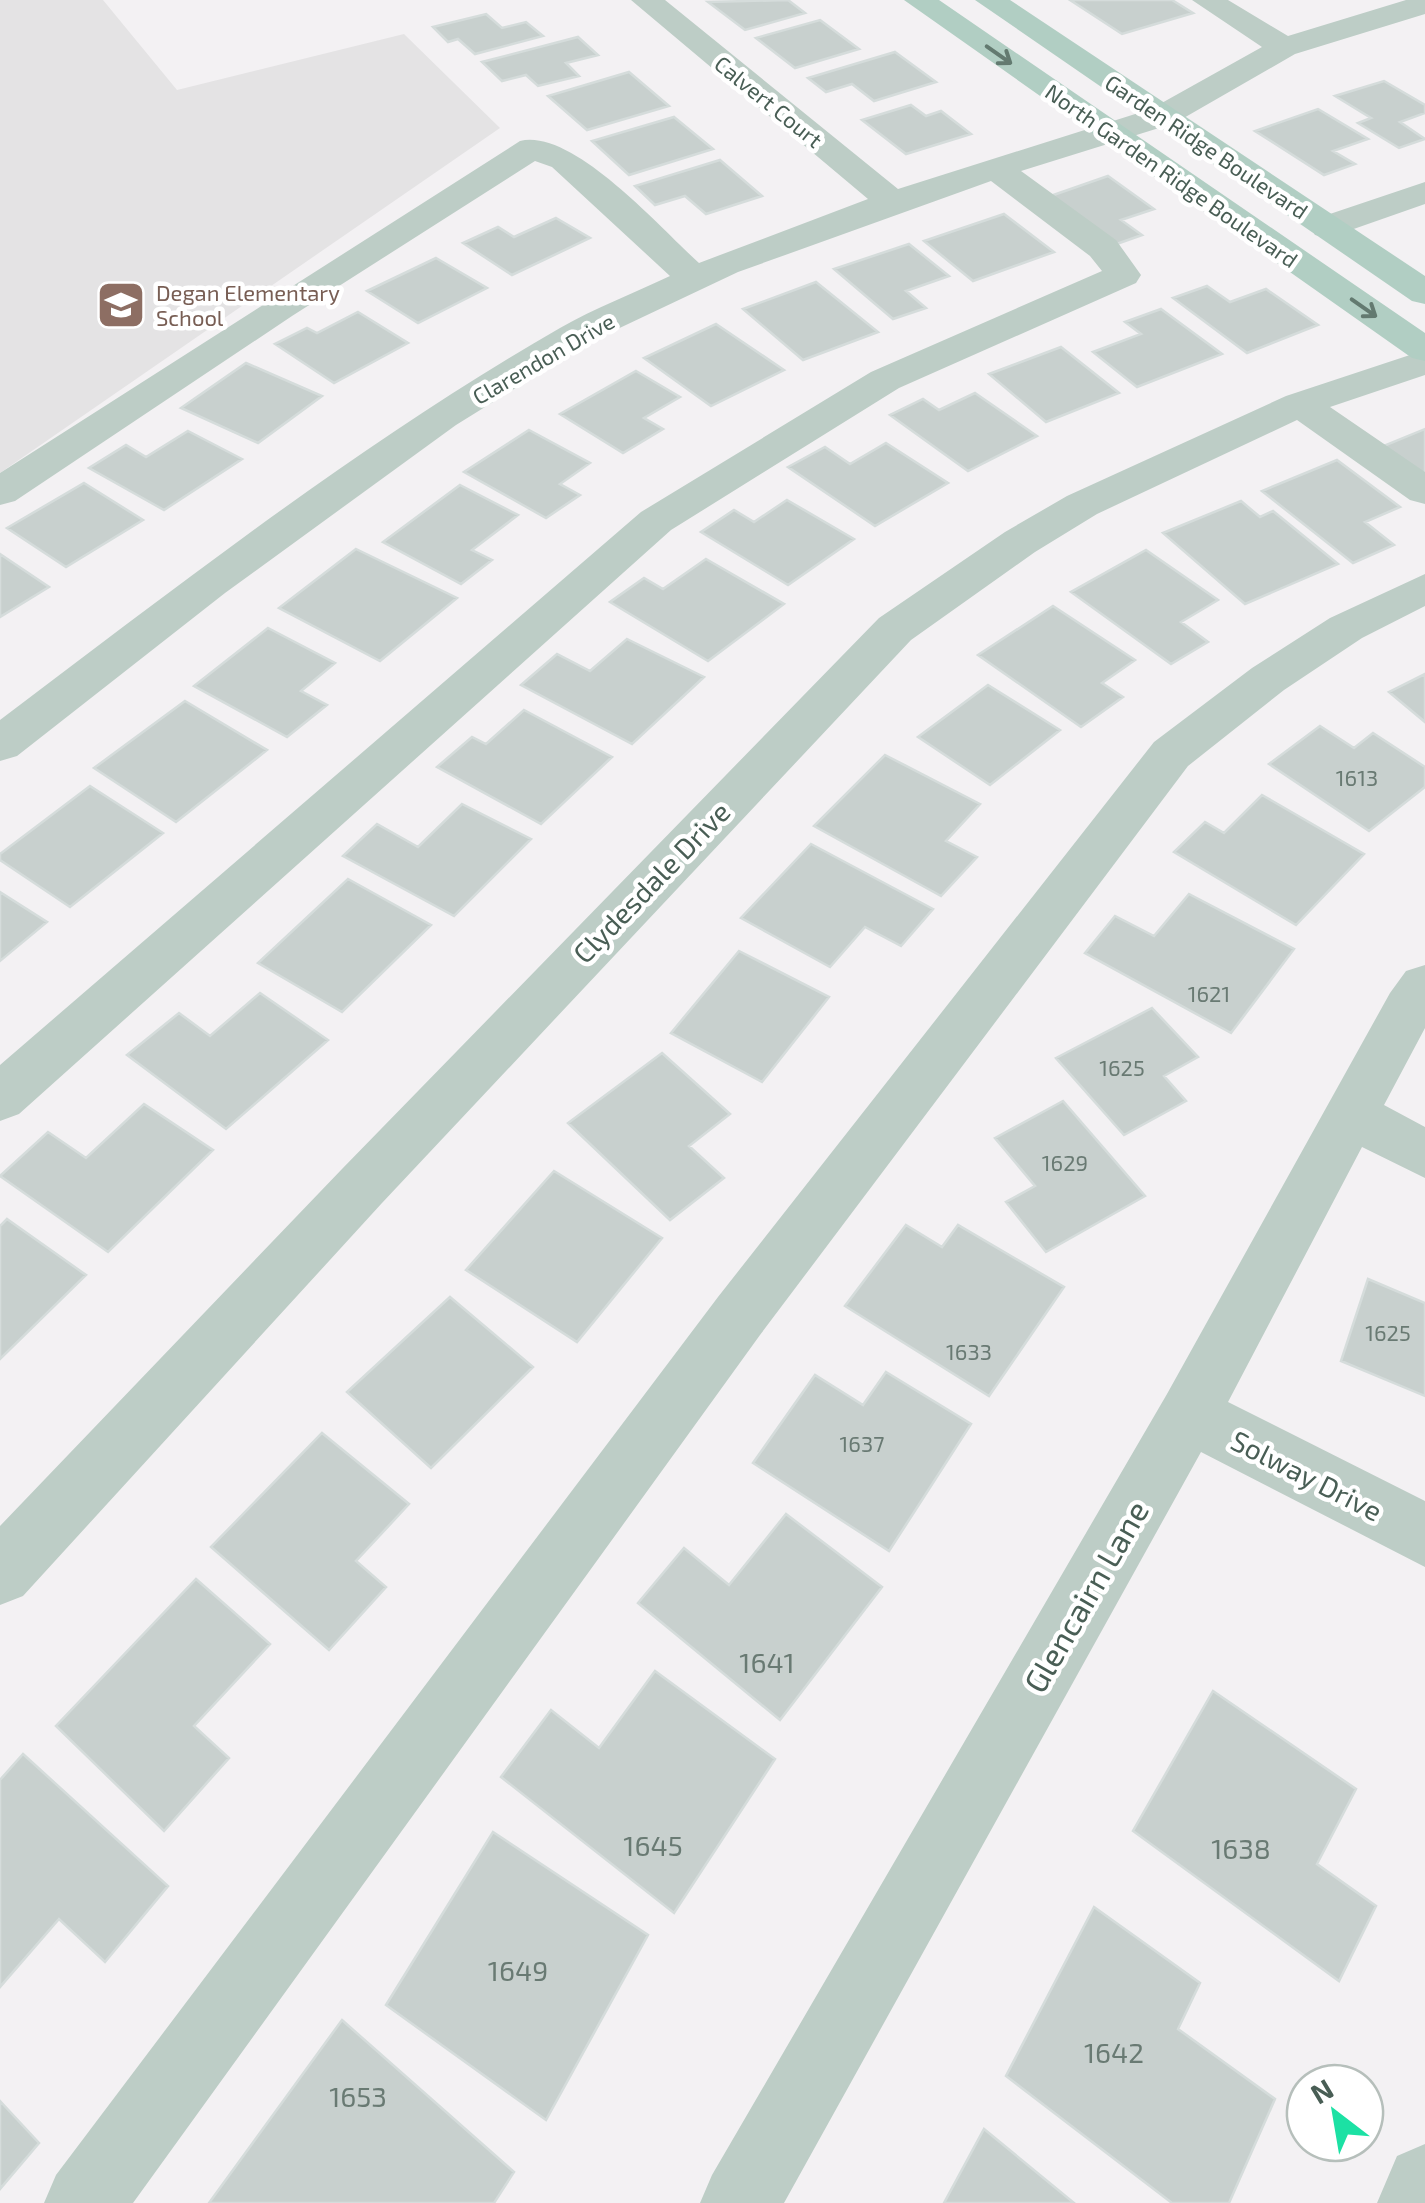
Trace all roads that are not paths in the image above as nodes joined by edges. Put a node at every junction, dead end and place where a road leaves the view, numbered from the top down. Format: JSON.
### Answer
{"nodes":[{"id":1,"x":646,"y":0,"type":"edge"},
{"id":2,"x":918,"y":0,"type":"edge"},
{"id":3,"x":990,"y":0,"type":"edge"},
{"id":4,"x":1207,"y":0,"type":"edge"},
{"id":5,"x":1425,"y":4,"type":"edge"},
{"id":6,"x":1284,"y":47,"type":"junction"},
{"id":7,"x":1163,"y":116,"type":"junction"},
{"id":8,"x":1108,"y":131,"type":"junction"},
{"id":9,"x":994,"y":168,"type":"junction"},
{"id":10,"x":1425,"y":192,"type":"edge"},
{"id":11,"x":893,"y":202,"type":"junction"},
{"id":12,"x":1328,"y":227,"type":"junction"},
{"id":13,"x":694,"y":278,"type":"junction"},
{"id":14,"x":1425,"y":292,"type":"edge"},
{"id":15,"x":1425,"y":350,"type":"edge"},
{"id":16,"x":1425,"y":362,"type":"edge"},
{"id":17,"x":1300,"y":404,"type":"junction"},
{"id":18,"x":1425,"y":491,"type":"edge"},
{"id":19,"x":0,"y":492,"type":"edge"},
{"id":20,"x":1425,"y":588,"type":"edge"},
{"id":21,"x":0,"y":744,"type":"edge"},
{"id":22,"x":1425,"y":986,"type":"edge"},
{"id":23,"x":0,"y":1098,"type":"edge"},
{"id":24,"x":1351,"y":1114,"type":"junction"},
{"id":25,"x":1425,"y":1154,"type":"edge"},
{"id":26,"x":1188,"y":1414,"type":"junction"},
{"id":27,"x":1425,"y":1535,"type":"edge"},
{"id":28,"x":0,"y":1572,"type":"edge"},
{"id":29,"x":1425,"y":2184,"type":"edge"},
{"id":30,"x":84,"y":2203,"type":"edge"},
{"id":31,"x":740,"y":2203,"type":"edge"},
{"id":32,"x":1417,"y":2203,"type":"edge"}],
"edges":[{"from":1,"to":11,"type":"street","name":"Calvert Court"},
{"from":2,"to":8,"type":"main road","name":"North Garden Ridge Boulevard","one_way":true},
{"from":3,"to":7,"type":"main road","name":"Garden Ridge Boulevard"},
{"from":4,"to":6,"type":"street"},
{"from":5,"to":6,"type":"street","name":"Clarendon Drive"},
{"from":6,"to":7,"type":"street","name":"Clarendon Drive"},
{"from":7,"to":8,"type":"street","name":"Clarendon Drive"},
{"from":7,"to":12,"type":"main road","name":"Garden Ridge Boulevard"},
{"from":8,"to":9,"type":"street","name":"Clarendon Drive"},
{"from":8,"to":15,"type":"main road","name":"North Garden Ridge Boulevard","one_way":true},
{"from":9,"to":11,"type":"street","name":"Clarendon Drive"},
{"from":9,"to":23,"type":"street"},
{"from":10,"to":12,"type":"street"},
{"from":11,"to":13,"type":"street","name":"Clarendon Drive"},
{"from":12,"to":14,"type":"main road","name":"Garden Ridge Boulevard"},
{"from":13,"to":19,"type":"street"},
{"from":13,"to":21,"type":"street","name":"Clarendon Drive"},
{"from":16,"to":17,"type":"street","name":"Clydesdale Drive"},
{"from":17,"to":18,"type":"street"},
{"from":17,"to":28,"type":"street","name":"Clydesdale Drive"},
{"from":20,"to":30,"type":"street"},
{"from":22,"to":24,"type":"street","name":"Glencairn Lane"},
{"from":24,"to":25,"type":"street"},
{"from":24,"to":26,"type":"street","name":"Glencairn Lane"},
{"from":26,"to":27,"type":"street","name":"Solway Drive"},
{"from":26,"to":31,"type":"street","name":"Glencairn Lane"},
{"from":29,"to":32,"type":"street"}]}
